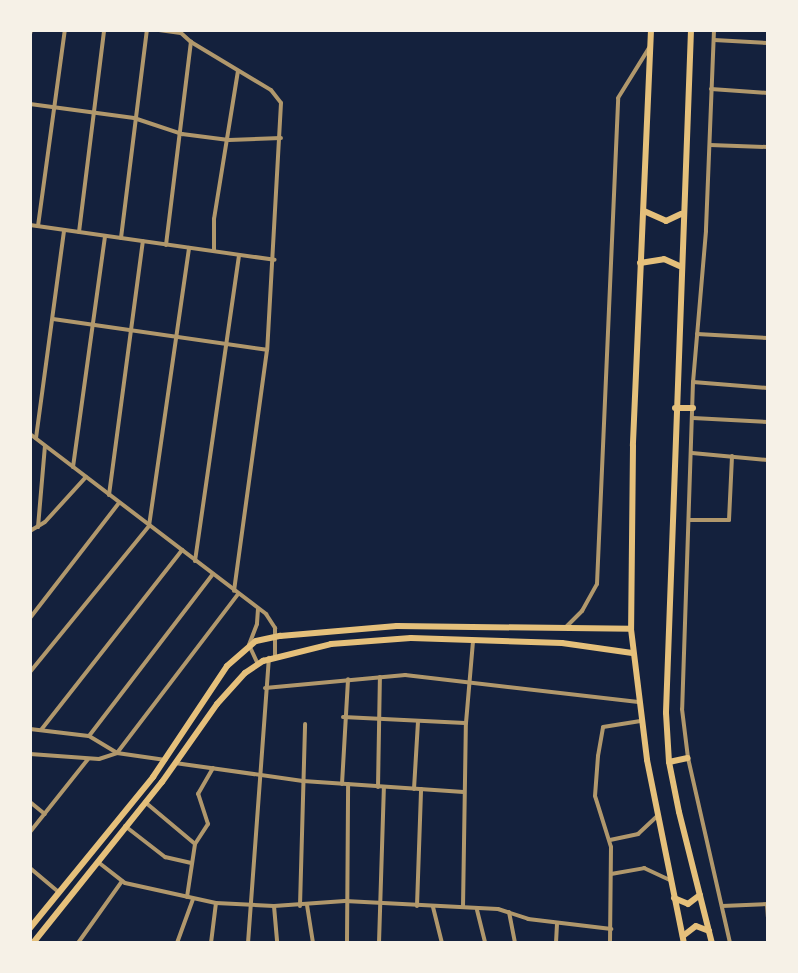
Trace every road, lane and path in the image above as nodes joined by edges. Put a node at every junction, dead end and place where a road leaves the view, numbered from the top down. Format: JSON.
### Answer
{"nodes":[{"id":1,"x":65,"y":30,"type":"edge"},
{"id":2,"x":104,"y":30,"type":"edge"},
{"id":3,"x":147,"y":30,"type":"edge"},
{"id":4,"x":159,"y":30,"type":"edge"},
{"id":5,"x":651,"y":30,"type":"edge"},
{"id":6,"x":691,"y":30,"type":"edge"},
{"id":7,"x":714,"y":30,"type":"edge"},
{"id":8,"x":714,"y":40,"type":"junction"},
{"id":9,"x":191,"y":42,"type":"junction"},
{"id":10,"x":768,"y":43,"type":"edge"},
{"id":11,"x":650,"y":46,"type":"junction"},
{"id":12,"x":238,"y":71,"type":"junction"},
{"id":13,"x":711,"y":89,"type":"junction"},
{"id":14,"x":768,"y":93,"type":"edge"},
{"id":15,"x":30,"y":104,"type":"edge"},
{"id":16,"x":54,"y":108,"type":"junction"},
{"id":17,"x":94,"y":112,"type":"junction"},
{"id":18,"x":134,"y":118,"type":"junction"},
{"id":19,"x":182,"y":134,"type":"junction"},
{"id":20,"x":281,"y":138,"type":"junction"},
{"id":21,"x":229,"y":140,"type":"junction"},
{"id":22,"x":710,"y":145,"type":"junction"},
{"id":23,"x":768,"y":147,"type":"edge"},
{"id":24,"x":644,"y":211,"type":"junction"},
{"id":25,"x":681,"y":214,"type":"junction"},
{"id":26,"x":30,"y":225,"type":"edge"},
{"id":27,"x":38,"y":226,"type":"junction"},
{"id":28,"x":64,"y":230,"type":"junction"},
{"id":29,"x":79,"y":232,"type":"junction"},
{"id":30,"x":105,"y":236,"type":"junction"},
{"id":31,"x":121,"y":238,"type":"junction"},
{"id":32,"x":143,"y":241,"type":"junction"},
{"id":33,"x":166,"y":245,"type":"junction"},
{"id":34,"x":189,"y":248,"type":"junction"},
{"id":35,"x":214,"y":251,"type":"junction"},
{"id":36,"x":239,"y":255,"type":"junction"},
{"id":37,"x":275,"y":260,"type":"junction"},
{"id":38,"x":640,"y":263,"type":"junction"},
{"id":39,"x":680,"y":266,"type":"junction"},
{"id":40,"x":53,"y":319,"type":"junction"},
{"id":41,"x":93,"y":324,"type":"junction"},
{"id":42,"x":132,"y":329,"type":"junction"},
{"id":43,"x":697,"y":334,"type":"junction"},
{"id":44,"x":177,"y":336,"type":"junction"},
{"id":45,"x":768,"y":338,"type":"edge"},
{"id":46,"x":227,"y":343,"type":"junction"},
{"id":47,"x":267,"y":350,"type":"junction"},
{"id":48,"x":693,"y":382,"type":"junction"},
{"id":49,"x":768,"y":388,"type":"edge"},
{"id":50,"x":675,"y":408,"type":"junction"},
{"id":51,"x":693,"y":408,"type":"junction"},
{"id":52,"x":693,"y":418,"type":"junction"},
{"id":53,"x":768,"y":422,"type":"edge"},
{"id":54,"x":30,"y":434,"type":"edge"},
{"id":55,"x":36,"y":438,"type":"junction"},
{"id":56,"x":45,"y":446,"type":"junction"},
{"id":57,"x":692,"y":453,"type":"junction"},
{"id":58,"x":732,"y":456,"type":"junction"},
{"id":59,"x":768,"y":460,"type":"edge"},
{"id":60,"x":73,"y":467,"type":"junction"},
{"id":61,"x":86,"y":477,"type":"junction"},
{"id":62,"x":109,"y":495,"type":"junction"},
{"id":63,"x":119,"y":503,"type":"junction"},
{"id":64,"x":689,"y":520,"type":"junction"},
{"id":65,"x":149,"y":526,"type":"junction"},
{"id":66,"x":38,"y":527,"type":"junction"},
{"id":67,"x":30,"y":531,"type":"edge"},
{"id":68,"x":182,"y":550,"type":"junction"},
{"id":69,"x":195,"y":561,"type":"junction"},
{"id":70,"x":213,"y":574,"type":"junction"},
{"id":71,"x":236,"y":592,"type":"junction"},
{"id":72,"x":258,"y":609,"type":"junction"},
{"id":73,"x":30,"y":618,"type":"edge"},
{"id":74,"x":565,"y":628,"type":"junction"},
{"id":75,"x":631,"y":629,"type":"junction"},
{"id":76,"x":277,"y":636,"type":"junction"},
{"id":77,"x":473,"y":639,"type":"junction"},
{"id":78,"x":249,"y":645,"type":"junction"},
{"id":79,"x":632,"y":653,"type":"junction"},
{"id":80,"x":272,"y":657,"type":"junction"},
{"id":81,"x":258,"y":664,"type":"junction"},
{"id":82,"x":30,"y":672,"type":"edge"},
{"id":83,"x":380,"y":676,"type":"junction"},
{"id":84,"x":348,"y":679,"type":"junction"},
{"id":85,"x":469,"y":684,"type":"junction"},
{"id":86,"x":265,"y":688,"type":"junction"},
{"id":87,"x":638,"y":702,"type":"junction"},
{"id":88,"x":343,"y":717,"type":"junction"},
{"id":89,"x":380,"y":719,"type":"junction"},
{"id":90,"x":418,"y":721,"type":"junction"},
{"id":91,"x":641,"y":721,"type":"junction"},
{"id":92,"x":466,"y":723,"type":"junction"},
{"id":93,"x":305,"y":724,"type":"dead end"},
{"id":94,"x":30,"y":729,"type":"edge"},
{"id":95,"x":41,"y":730,"type":"junction"},
{"id":96,"x":89,"y":736,"type":"junction"},
{"id":97,"x":117,"y":753,"type":"junction"},
{"id":98,"x":30,"y":754,"type":"edge"},
{"id":99,"x":688,"y":758,"type":"junction"},
{"id":100,"x":88,"y":759,"type":"junction"},
{"id":101,"x":165,"y":760,"type":"junction"},
{"id":102,"x":669,"y":762,"type":"junction"},
{"id":103,"x":175,"y":763,"type":"junction"},
{"id":104,"x":214,"y":767,"type":"junction"},
{"id":105,"x":261,"y":775,"type":"junction"},
{"id":106,"x":303,"y":781,"type":"junction"},
{"id":107,"x":345,"y":784,"type":"junction"},
{"id":108,"x":381,"y":787,"type":"junction"},
{"id":109,"x":414,"y":789,"type":"junction"},
{"id":110,"x":421,"y":789,"type":"junction"},
{"id":111,"x":464,"y":792,"type":"junction"},
{"id":112,"x":30,"y":802,"type":"edge"},
{"id":113,"x":145,"y":802,"type":"junction"},
{"id":114,"x":45,"y":814,"type":"junction"},
{"id":115,"x":657,"y":816,"type":"junction"},
{"id":116,"x":125,"y":826,"type":"junction"},
{"id":117,"x":30,"y":832,"type":"edge"},
{"id":118,"x":610,"y":840,"type":"junction"},
{"id":119,"x":195,"y":844,"type":"junction"},
{"id":120,"x":96,"y":861,"type":"junction"},
{"id":121,"x":191,"y":863,"type":"junction"},
{"id":122,"x":30,"y":868,"type":"edge"},
{"id":123,"x":611,"y":874,"type":"junction"},
{"id":124,"x":670,"y":880,"type":"junction"},
{"id":125,"x":122,"y":881,"type":"junction"},
{"id":126,"x":59,"y":892,"type":"junction"},
{"id":127,"x":700,"y":895,"type":"junction"},
{"id":128,"x":190,"y":898,"type":"junction"},
{"id":129,"x":674,"y":898,"type":"junction"},
{"id":130,"x":345,"y":901,"type":"junction"},
{"id":131,"x":216,"y":903,"type":"junction"},
{"id":132,"x":383,"y":903,"type":"junction"},
{"id":133,"x":767,"y":904,"type":"edge"},
{"id":134,"x":249,"y":905,"type":"junction"},
{"id":135,"x":307,"y":905,"type":"junction"},
{"id":136,"x":274,"y":906,"type":"junction"},
{"id":137,"x":300,"y":906,"type":"junction"},
{"id":138,"x":417,"y":906,"type":"junction"},
{"id":139,"x":722,"y":906,"type":"junction"},
{"id":140,"x":433,"y":907,"type":"junction"},
{"id":141,"x":463,"y":907,"type":"junction"},
{"id":142,"x":477,"y":909,"type":"junction"},
{"id":143,"x":509,"y":912,"type":"junction"},
{"id":144,"x":768,"y":917,"type":"edge"},
{"id":145,"x":557,"y":924,"type":"junction"},
{"id":146,"x":30,"y":928,"type":"edge"},
{"id":147,"x":611,"y":929,"type":"junction"},
{"id":148,"x":709,"y":931,"type":"junction"},
{"id":149,"x":683,"y":941,"type":"edge"},
{"id":150,"x":33,"y":943,"type":"edge"},
{"id":151,"x":78,"y":943,"type":"edge"},
{"id":152,"x":177,"y":943,"type":"edge"},
{"id":153,"x":211,"y":943,"type":"edge"},
{"id":154,"x":248,"y":943,"type":"edge"},
{"id":155,"x":277,"y":943,"type":"edge"},
{"id":156,"x":313,"y":943,"type":"edge"},
{"id":157,"x":347,"y":943,"type":"edge"},
{"id":158,"x":379,"y":943,"type":"edge"},
{"id":159,"x":442,"y":943,"type":"edge"},
{"id":160,"x":485,"y":943,"type":"edge"},
{"id":161,"x":515,"y":943,"type":"edge"},
{"id":162,"x":556,"y":943,"type":"edge"},
{"id":163,"x":610,"y":943,"type":"edge"},
{"id":164,"x":712,"y":943,"type":"edge"},
{"id":165,"x":730,"y":943,"type":"edge"}],
"edges":[{"from":1,"to":16,"type":"street"},
{"from":2,"to":17,"type":"street"},
{"from":3,"to":18,"type":"street"},
{"from":4,"to":9,"type":"street"},
{"from":5,"to":11,"type":"main road"},
{"from":6,"to":25,"type":"main road"},
{"from":7,"to":8,"type":"street"},
{"from":8,"to":10,"type":"street"},
{"from":8,"to":13,"type":"street"},
{"from":9,"to":12,"type":"street"},
{"from":9,"to":19,"type":"street"},
{"from":11,"to":24,"type":"main road"},
{"from":11,"to":74,"type":"street"},
{"from":12,"to":20,"type":"street"},
{"from":12,"to":21,"type":"street"},
{"from":13,"to":14,"type":"street"},
{"from":13,"to":22,"type":"street"},
{"from":15,"to":16,"type":"street"},
{"from":16,"to":17,"type":"street"},
{"from":16,"to":27,"type":"street"},
{"from":17,"to":18,"type":"street"},
{"from":17,"to":29,"type":"street"},
{"from":18,"to":19,"type":"street"},
{"from":18,"to":31,"type":"street"},
{"from":19,"to":21,"type":"street"},
{"from":19,"to":33,"type":"street"},
{"from":20,"to":21,"type":"street"},
{"from":20,"to":37,"type":"street"},
{"from":21,"to":35,"type":"street"},
{"from":22,"to":23,"type":"street"},
{"from":22,"to":43,"type":"street"},
{"from":24,"to":25,"type":"main road"},
{"from":24,"to":38,"type":"main road"},
{"from":25,"to":39,"type":"main road"},
{"from":26,"to":27,"type":"street"},
{"from":27,"to":28,"type":"street"},
{"from":28,"to":29,"type":"street"},
{"from":28,"to":40,"type":"street"},
{"from":29,"to":30,"type":"street"},
{"from":30,"to":31,"type":"street"},
{"from":30,"to":41,"type":"street"},
{"from":31,"to":32,"type":"street"},
{"from":32,"to":33,"type":"street"},
{"from":32,"to":42,"type":"street"},
{"from":33,"to":34,"type":"street"},
{"from":34,"to":35,"type":"street"},
{"from":34,"to":44,"type":"street"},
{"from":35,"to":36,"type":"street"},
{"from":36,"to":37,"type":"street"},
{"from":36,"to":46,"type":"street"},
{"from":37,"to":47,"type":"street"},
{"from":38,"to":39,"type":"main road"},
{"from":38,"to":75,"type":"main road"},
{"from":39,"to":50,"type":"main road"},
{"from":40,"to":41,"type":"street"},
{"from":40,"to":55,"type":"street"},
{"from":41,"to":42,"type":"street"},
{"from":41,"to":60,"type":"street"},
{"from":42,"to":44,"type":"street"},
{"from":42,"to":62,"type":"street"},
{"from":43,"to":45,"type":"street"},
{"from":43,"to":48,"type":"street"},
{"from":44,"to":46,"type":"street"},
{"from":44,"to":65,"type":"street"},
{"from":46,"to":47,"type":"street"},
{"from":46,"to":69,"type":"street"},
{"from":47,"to":71,"type":"street"},
{"from":48,"to":49,"type":"street"},
{"from":48,"to":51,"type":"street"},
{"from":50,"to":51,"type":"main road"},
{"from":50,"to":102,"type":"main road"},
{"from":51,"to":52,"type":"street"},
{"from":52,"to":53,"type":"street"},
{"from":52,"to":57,"type":"street"},
{"from":54,"to":55,"type":"street"},
{"from":55,"to":56,"type":"street"},
{"from":56,"to":60,"type":"street"},
{"from":56,"to":66,"type":"street"},
{"from":57,"to":58,"type":"street"},
{"from":57,"to":64,"type":"street"},
{"from":58,"to":59,"type":"street"},
{"from":58,"to":64,"type":"street"},
{"from":60,"to":61,"type":"street"},
{"from":61,"to":62,"type":"street"},
{"from":61,"to":66,"type":"street"},
{"from":62,"to":63,"type":"street"},
{"from":63,"to":65,"type":"street"},
{"from":63,"to":73,"type":"street"},
{"from":64,"to":99,"type":"street"},
{"from":65,"to":68,"type":"street"},
{"from":65,"to":82,"type":"street"},
{"from":66,"to":67,"type":"street"},
{"from":68,"to":69,"type":"street"},
{"from":68,"to":95,"type":"street"},
{"from":69,"to":70,"type":"street"},
{"from":70,"to":71,"type":"street"},
{"from":70,"to":96,"type":"street"},
{"from":71,"to":72,"type":"street"},
{"from":71,"to":97,"type":"street"},
{"from":72,"to":76,"type":"street"},
{"from":72,"to":78,"type":"street"},
{"from":74,"to":75,"type":"main road"},
{"from":74,"to":76,"type":"main road"},
{"from":75,"to":79,"type":"main road"},
{"from":76,"to":78,"type":"main road"},
{"from":76,"to":80,"type":"street"},
{"from":77,"to":79,"type":"main road"},
{"from":77,"to":80,"type":"main road"},
{"from":77,"to":85,"type":"street"},
{"from":78,"to":81,"type":"street"},
{"from":78,"to":101,"type":"main road"},
{"from":79,"to":87,"type":"main road"},
{"from":80,"to":81,"type":"main road"},
{"from":80,"to":86,"type":"street"},
{"from":81,"to":103,"type":"main road"},
{"from":83,"to":84,"type":"street"},
{"from":83,"to":85,"type":"street"},
{"from":83,"to":89,"type":"street"},
{"from":84,"to":86,"type":"street"},
{"from":84,"to":88,"type":"street"},
{"from":85,"to":87,"type":"street"},
{"from":85,"to":92,"type":"street"},
{"from":86,"to":105,"type":"street"},
{"from":87,"to":91,"type":"main road"},
{"from":88,"to":89,"type":"street"},
{"from":88,"to":107,"type":"street"},
{"from":89,"to":90,"type":"street"},
{"from":89,"to":108,"type":"street"},
{"from":90,"to":92,"type":"street"},
{"from":90,"to":109,"type":"street"},
{"from":91,"to":115,"type":"main road"},
{"from":91,"to":118,"type":"street"},
{"from":92,"to":111,"type":"street"},
{"from":93,"to":106,"type":"street"},
{"from":94,"to":95,"type":"street"},
{"from":95,"to":96,"type":"street"},
{"from":96,"to":97,"type":"street"},
{"from":97,"to":100,"type":"street"},
{"from":97,"to":101,"type":"street"},
{"from":98,"to":100,"type":"street"},
{"from":99,"to":102,"type":"main road"},
{"from":99,"to":139,"type":"street"},
{"from":100,"to":114,"type":"street"},
{"from":101,"to":126,"type":"main road"},
{"from":102,"to":127,"type":"main road"},
{"from":103,"to":104,"type":"street"},
{"from":103,"to":113,"type":"main road"},
{"from":104,"to":105,"type":"street"},
{"from":104,"to":119,"type":"street"},
{"from":105,"to":106,"type":"street"},
{"from":105,"to":134,"type":"street"},
{"from":106,"to":107,"type":"street"},
{"from":106,"to":137,"type":"street"},
{"from":107,"to":108,"type":"street"},
{"from":107,"to":130,"type":"street"},
{"from":108,"to":109,"type":"street"},
{"from":108,"to":132,"type":"street"},
{"from":109,"to":110,"type":"street"},
{"from":110,"to":111,"type":"street"},
{"from":110,"to":138,"type":"street"},
{"from":111,"to":141,"type":"street"},
{"from":112,"to":114,"type":"street"},
{"from":113,"to":116,"type":"main road"},
{"from":113,"to":119,"type":"street"},
{"from":114,"to":117,"type":"street"},
{"from":115,"to":118,"type":"street"},
{"from":115,"to":124,"type":"main road"},
{"from":116,"to":120,"type":"main road"},
{"from":116,"to":121,"type":"street"},
{"from":118,"to":123,"type":"street"},
{"from":119,"to":121,"type":"street"},
{"from":120,"to":125,"type":"street"},
{"from":120,"to":150,"type":"main road"},
{"from":121,"to":128,"type":"street"},
{"from":122,"to":126,"type":"street"},
{"from":123,"to":124,"type":"street"},
{"from":123,"to":147,"type":"street"},
{"from":124,"to":129,"type":"main road"},
{"from":125,"to":128,"type":"street"},
{"from":125,"to":151,"type":"street"},
{"from":126,"to":146,"type":"main road"},
{"from":127,"to":129,"type":"main road"},
{"from":127,"to":148,"type":"main road"},
{"from":128,"to":131,"type":"street"},
{"from":128,"to":152,"type":"street"},
{"from":129,"to":149,"type":"main road"},
{"from":130,"to":132,"type":"street"},
{"from":130,"to":135,"type":"street"},
{"from":130,"to":157,"type":"street"},
{"from":131,"to":134,"type":"street"},
{"from":131,"to":153,"type":"street"},
{"from":132,"to":138,"type":"street"},
{"from":132,"to":158,"type":"street"},
{"from":133,"to":139,"type":"street"},
{"from":133,"to":144,"type":"street"},
{"from":134,"to":136,"type":"street"},
{"from":134,"to":154,"type":"street"},
{"from":135,"to":137,"type":"street"},
{"from":135,"to":156,"type":"street"},
{"from":136,"to":137,"type":"street"},
{"from":136,"to":155,"type":"street"},
{"from":138,"to":140,"type":"street"},
{"from":139,"to":165,"type":"street"},
{"from":140,"to":141,"type":"street"},
{"from":140,"to":159,"type":"street"},
{"from":141,"to":142,"type":"street"},
{"from":142,"to":143,"type":"street"},
{"from":142,"to":160,"type":"street"},
{"from":143,"to":145,"type":"street"},
{"from":143,"to":161,"type":"street"},
{"from":145,"to":147,"type":"street"},
{"from":145,"to":162,"type":"street"},
{"from":147,"to":163,"type":"street"},
{"from":148,"to":149,"type":"main road"},
{"from":148,"to":164,"type":"main road"}]}
